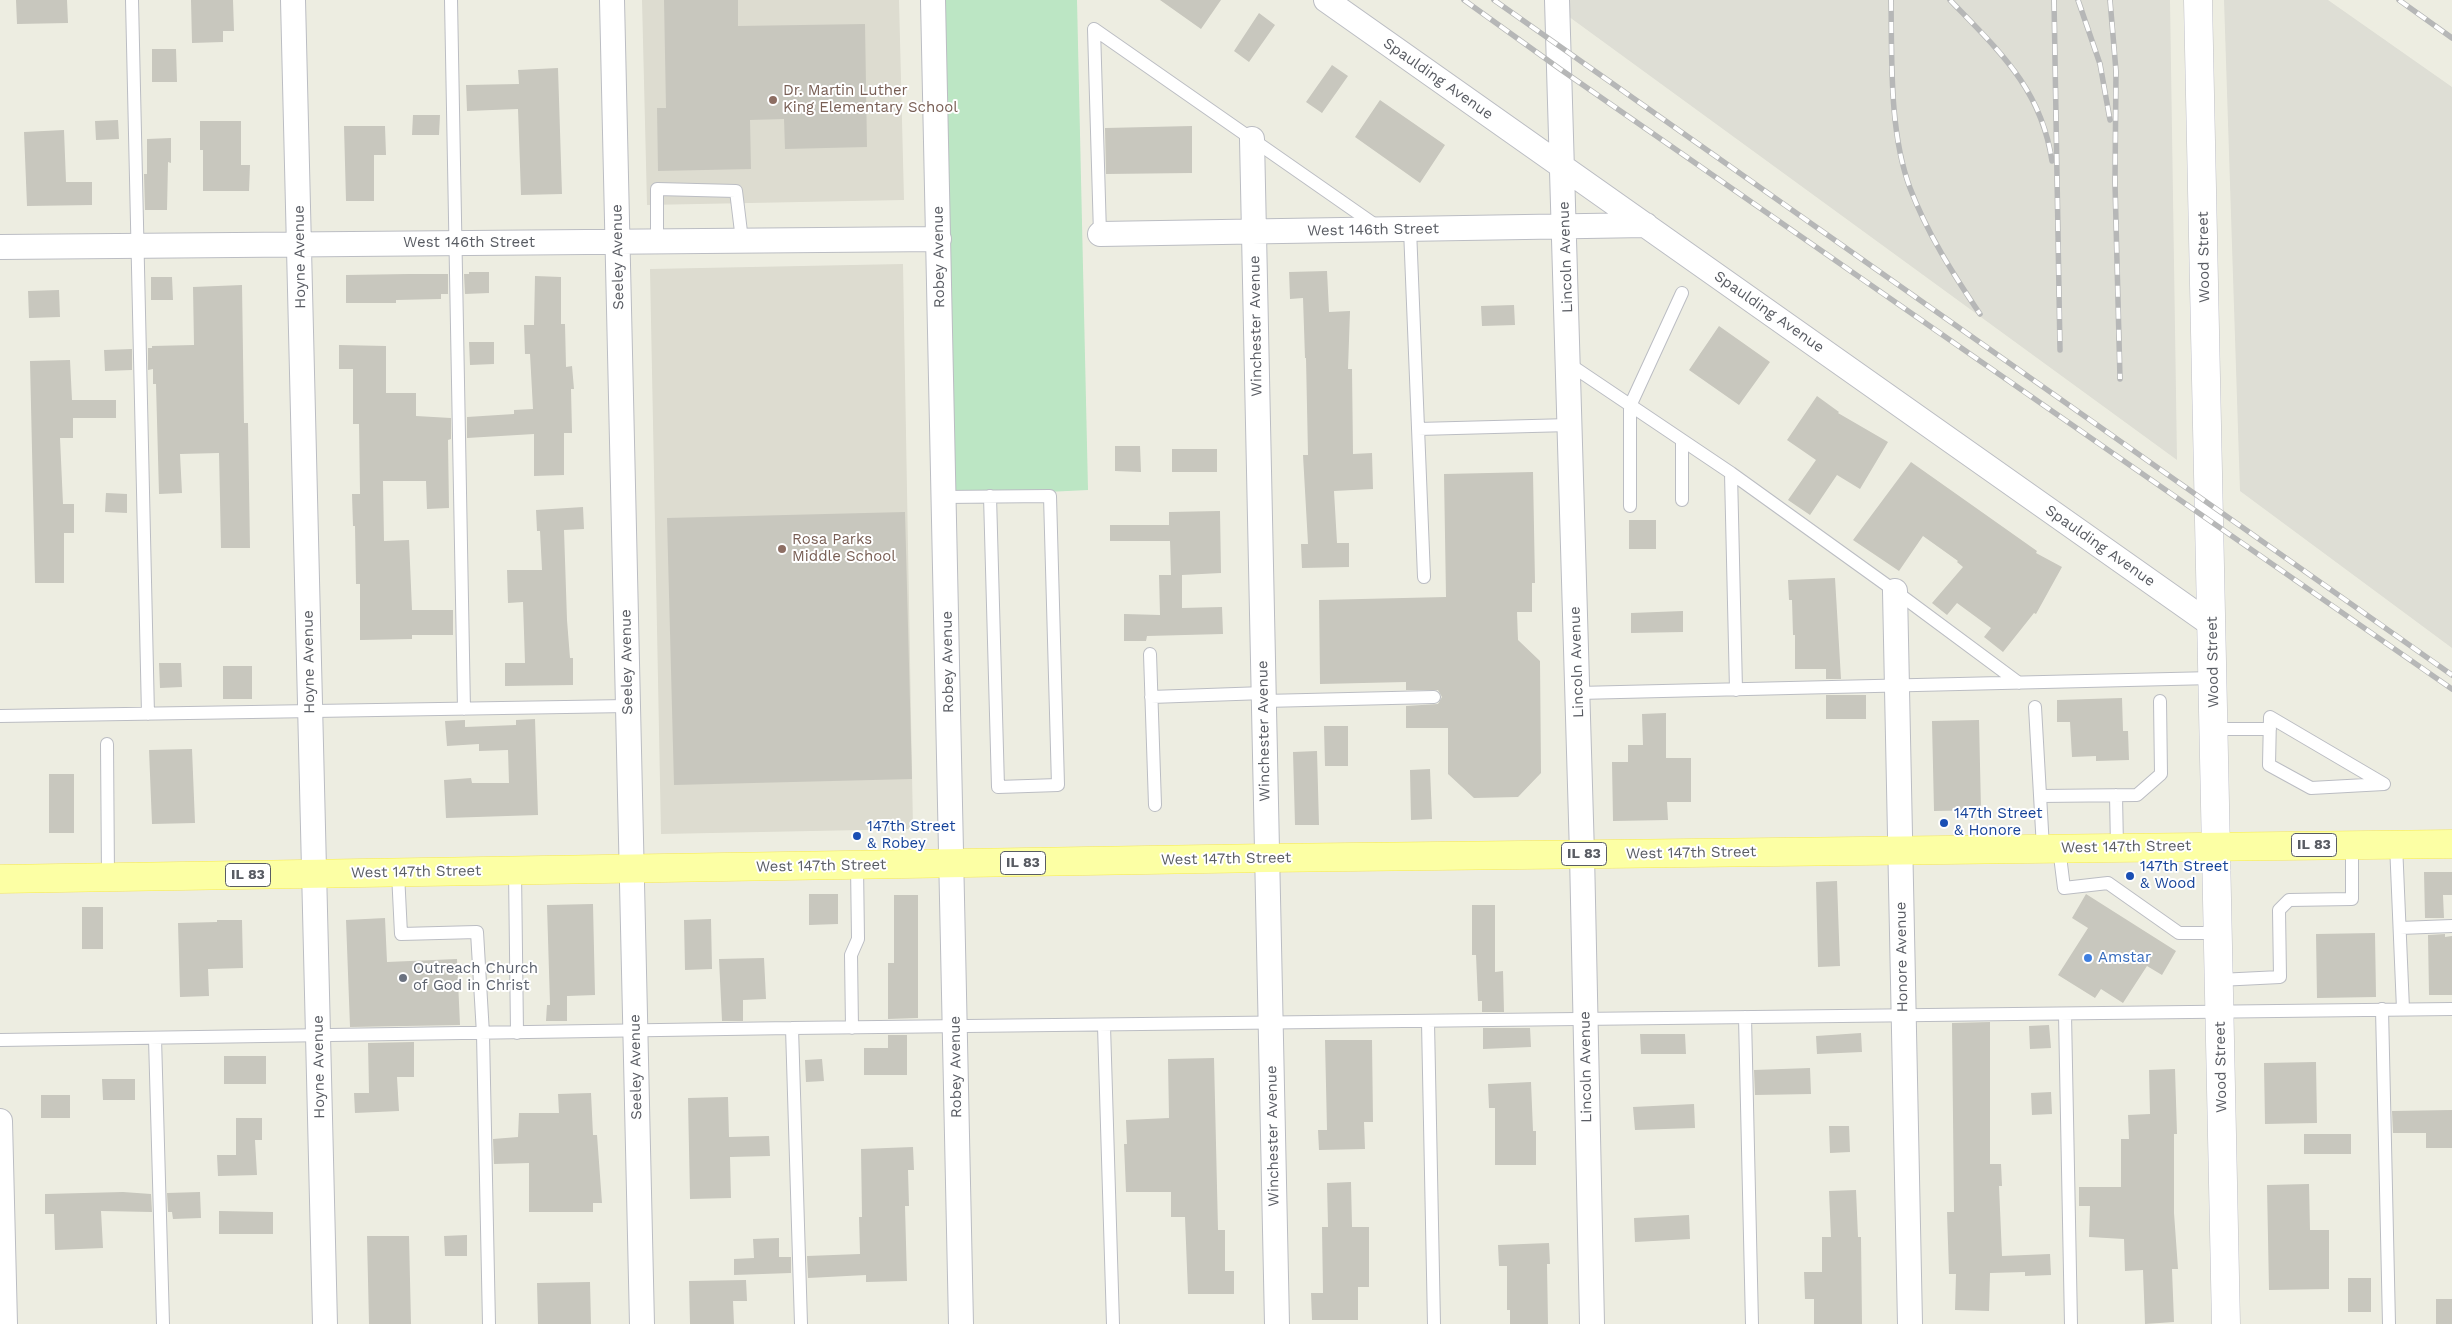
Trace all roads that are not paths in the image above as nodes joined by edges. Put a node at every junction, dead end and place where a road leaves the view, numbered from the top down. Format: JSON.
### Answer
{"nodes":[{"id":1,"x":132,"y":0,"type":"edge"},
{"id":2,"x":294,"y":0,"type":"edge"},
{"id":3,"x":451,"y":0,"type":"edge"},
{"id":4,"x":612,"y":0,"type":"edge"},
{"id":5,"x":933,"y":0,"type":"edge"},
{"id":6,"x":1326,"y":0,"type":"edge"},
{"id":7,"x":1557,"y":0,"type":"edge"},
{"id":8,"x":2198,"y":0,"type":"edge"},
{"id":9,"x":1252,"y":139,"type":"junction"},
{"id":10,"x":1563,"y":168,"type":"junction"},
{"id":11,"x":1646,"y":225,"type":"junction"},
{"id":12,"x":1565,"y":227,"type":"junction"},
{"id":13,"x":1410,"y":229,"type":"junction"},
{"id":14,"x":1382,"y":230,"type":"junction"},
{"id":15,"x":1254,"y":232,"type":"junction"},
{"id":16,"x":1100,"y":234,"type":"joint"},
{"id":17,"x":938,"y":239,"type":"junction"},
{"id":18,"x":742,"y":240,"type":"junction"},
{"id":19,"x":657,"y":241,"type":"junction"},
{"id":20,"x":618,"y":242,"type":"junction"},
{"id":21,"x":456,"y":243,"type":"junction"},
{"id":22,"x":299,"y":244,"type":"junction"},
{"id":23,"x":136,"y":246,"type":"junction"},
{"id":24,"x":0,"y":247,"type":"edge"},
{"id":25,"x":1682,"y":293,"type":"dead end"},
{"id":26,"x":1569,"y":364,"type":"junction"},
{"id":27,"x":1630,"y":406,"type":"junction"},
{"id":28,"x":1570,"y":425,"type":"junction"},
{"id":29,"x":1418,"y":429,"type":"junction"},
{"id":30,"x":1682,"y":440,"type":"junction"},
{"id":31,"x":1731,"y":473,"type":"junction"},
{"id":32,"x":990,"y":496,"type":"junction"},
{"id":33,"x":944,"y":497,"type":"junction"},
{"id":34,"x":1682,"y":500,"type":"dead end"},
{"id":35,"x":1630,"y":506,"type":"dead end"},
{"id":36,"x":1424,"y":577,"type":"dead end"},
{"id":37,"x":1895,"y":590,"type":"junction"},
{"id":38,"x":2212,"y":626,"type":"junction"},
{"id":39,"x":1150,"y":654,"type":"dead end"},
{"id":40,"x":2213,"y":678,"type":"junction"},
{"id":41,"x":2019,"y":683,"type":"junction"},
{"id":42,"x":1897,"y":686,"type":"junction"},
{"id":43,"x":1736,"y":690,"type":"junction"},
{"id":44,"x":1578,"y":693,"type":"junction"},
{"id":45,"x":1434,"y":696,"type":"dead end"},
{"id":46,"x":1151,"y":697,"type":"junction"},
{"id":47,"x":1264,"y":697,"type":"junction"},
{"id":48,"x":2160,"y":701,"type":"dead end"},
{"id":49,"x":628,"y":706,"type":"junction"},
{"id":50,"x":2035,"y":707,"type":"dead end"},
{"id":51,"x":464,"y":709,"type":"junction"},
{"id":52,"x":310,"y":711,"type":"junction"},
{"id":53,"x":148,"y":714,"type":"junction"},
{"id":54,"x":0,"y":716,"type":"edge"},
{"id":55,"x":2214,"y":729,"type":"junction"},
{"id":56,"x":2270,"y":729,"type":"junction"},
{"id":57,"x":107,"y":744,"type":"dead end"},
{"id":58,"x":2116,"y":795,"type":"junction"},
{"id":59,"x":2040,"y":796,"type":"junction"},
{"id":60,"x":1155,"y":805,"type":"dead end"},
{"id":61,"x":2396,"y":844,"type":"junction"},
{"id":62,"x":2452,"y":844,"type":"edge"},
{"id":63,"x":2352,"y":845,"type":"junction"},
{"id":64,"x":2217,"y":846,"type":"junction"},
{"id":65,"x":2118,"y":847,"type":"junction"},
{"id":66,"x":2051,"y":848,"type":"junction"},
{"id":67,"x":1900,"y":850,"type":"junction"},
{"id":68,"x":1582,"y":854,"type":"junction"},
{"id":69,"x":1267,"y":858,"type":"junction"},
{"id":70,"x":952,"y":864,"type":"junction"},
{"id":71,"x":857,"y":866,"type":"junction"},
{"id":72,"x":632,"y":870,"type":"junction"},
{"id":73,"x":514,"y":871,"type":"junction"},
{"id":74,"x":398,"y":872,"type":"junction"},
{"id":75,"x":314,"y":874,"type":"junction"},
{"id":76,"x":108,"y":877,"type":"junction"},
{"id":77,"x":0,"y":879,"type":"edge"},
{"id":78,"x":2452,"y":926,"type":"edge"},
{"id":79,"x":2400,"y":928,"type":"junction"},
{"id":80,"x":2218,"y":933,"type":"junction"},
{"id":81,"x":2219,"y":980,"type":"junction"},
{"id":82,"x":2452,"y":1009,"type":"edge"},
{"id":83,"x":2382,"y":1010,"type":"junction"},
{"id":84,"x":2403,"y":1010,"type":"junction"},
{"id":85,"x":2220,"y":1012,"type":"junction"},
{"id":86,"x":2065,"y":1014,"type":"junction"},
{"id":87,"x":1904,"y":1016,"type":"junction"},
{"id":88,"x":1745,"y":1018,"type":"junction"},
{"id":89,"x":1586,"y":1020,"type":"junction"},
{"id":90,"x":1428,"y":1022,"type":"junction"},
{"id":91,"x":1271,"y":1024,"type":"junction"},
{"id":92,"x":1104,"y":1026,"type":"junction"},
{"id":93,"x":792,"y":1028,"type":"junction"},
{"id":94,"x":852,"y":1028,"type":"junction"},
{"id":95,"x":956,"y":1028,"type":"junction"},
{"id":96,"x":635,"y":1032,"type":"junction"},
{"id":97,"x":517,"y":1033,"type":"junction"},
{"id":98,"x":483,"y":1034,"type":"junction"},
{"id":99,"x":318,"y":1036,"type":"junction"},
{"id":100,"x":155,"y":1038,"type":"junction"},
{"id":101,"x":0,"y":1040,"type":"edge"},
{"id":102,"x":0,"y":1121,"type":"edge"},
{"id":103,"x":5,"y":1324,"type":"edge"},
{"id":104,"x":163,"y":1324,"type":"edge"},
{"id":105,"x":325,"y":1324,"type":"edge"},
{"id":106,"x":489,"y":1324,"type":"edge"},
{"id":107,"x":642,"y":1324,"type":"edge"},
{"id":108,"x":801,"y":1324,"type":"edge"},
{"id":109,"x":962,"y":1324,"type":"edge"},
{"id":110,"x":1113,"y":1324,"type":"edge"},
{"id":111,"x":1278,"y":1324,"type":"edge"},
{"id":112,"x":1434,"y":1324,"type":"edge"},
{"id":113,"x":1592,"y":1324,"type":"edge"},
{"id":114,"x":1752,"y":1324,"type":"edge"},
{"id":115,"x":1910,"y":1324,"type":"edge"},
{"id":116,"x":2071,"y":1324,"type":"edge"},
{"id":117,"x":2226,"y":1324,"type":"edge"},
{"id":118,"x":2389,"y":1324,"type":"edge"}],
"edges":[{"from":1,"to":23,"type":"lane"},
{"from":2,"to":22,"type":"street","name":"Hoyne Avenue"},
{"from":3,"to":21,"type":"lane"},
{"from":4,"to":20,"type":"street","name":"Seeley Avenue"},
{"from":5,"to":17,"type":"street","name":"Robey Avenue"},
{"from":6,"to":10,"type":"street","name":"Spaulding Avenue"},
{"from":7,"to":10,"type":"street","name":"Lincoln Avenue"},
{"from":8,"to":38,"type":"main road","name":"Wood Street"},
{"from":9,"to":14,"type":"lane"},
{"from":9,"to":15,"type":"street","name":"Winchester Avenue"},
{"from":9,"to":16,"type":"lane"},
{"from":10,"to":11,"type":"street","name":"Spaulding Avenue"},
{"from":10,"to":12,"type":"street","name":"Lincoln Avenue"},
{"from":11,"to":12,"type":"street","name":"West 146th Street"},
{"from":11,"to":38,"type":"street","name":"Spaulding Avenue"},
{"from":12,"to":13,"type":"street","name":"West 146th Street"},
{"from":12,"to":26,"type":"street","name":"Lincoln Avenue"},
{"from":13,"to":14,"type":"street","name":"West 146th Street"},
{"from":13,"to":29,"type":"lane"},
{"from":14,"to":15,"type":"street","name":"West 146th Street"},
{"from":15,"to":16,"type":"street","name":"West 146th Street"},
{"from":15,"to":47,"type":"street","name":"Winchester Avenue"},
{"from":17,"to":18,"type":"street","name":"West 146th Street"},
{"from":17,"to":33,"type":"street","name":"Robey Avenue"},
{"from":18,"to":19,"type":"street","name":"West 146th Street"},
{"from":18,"to":19,"type":"lane"},
{"from":19,"to":20,"type":"street","name":"West 146th Street"},
{"from":20,"to":21,"type":"street","name":"West 146th Street"},
{"from":20,"to":49,"type":"street","name":"Seeley Avenue"},
{"from":21,"to":22,"type":"street","name":"West 146th Street"},
{"from":21,"to":51,"type":"lane"},
{"from":22,"to":23,"type":"street","name":"West 146th Street"},
{"from":22,"to":52,"type":"street","name":"Hoyne Avenue"},
{"from":23,"to":24,"type":"street","name":"West 146th Street"},
{"from":23,"to":53,"type":"lane"},
{"from":25,"to":27,"type":"lane"},
{"from":26,"to":27,"type":"lane"},
{"from":26,"to":28,"type":"street","name":"Lincoln Avenue"},
{"from":27,"to":30,"type":"lane"},
{"from":27,"to":35,"type":"lane"},
{"from":28,"to":29,"type":"lane"},
{"from":28,"to":44,"type":"street","name":"Lincoln Avenue"},
{"from":29,"to":36,"type":"lane"},
{"from":30,"to":31,"type":"lane"},
{"from":30,"to":34,"type":"lane"},
{"from":31,"to":37,"type":"lane"},
{"from":31,"to":43,"type":"lane"},
{"from":32,"to":32,"type":"lane"},
{"from":32,"to":33,"type":"lane"},
{"from":33,"to":70,"type":"street","name":"Robey Avenue"},
{"from":37,"to":41,"type":"lane"},
{"from":37,"to":42,"type":"street","name":"Honore Avenue"},
{"from":38,"to":40,"type":"main road","name":"Wood Street"},
{"from":39,"to":46,"type":"lane"},
{"from":40,"to":41,"type":"lane"},
{"from":40,"to":55,"type":"main road","name":"Wood Street"},
{"from":41,"to":42,"type":"lane"},
{"from":42,"to":43,"type":"lane"},
{"from":42,"to":67,"type":"street","name":"Honore Avenue"},
{"from":43,"to":44,"type":"lane"},
{"from":44,"to":68,"type":"street","name":"Lincoln Avenue"},
{"from":45,"to":47,"type":"lane"},
{"from":46,"to":47,"type":"lane"},
{"from":46,"to":60,"type":"lane"},
{"from":47,"to":69,"type":"street","name":"Winchester Avenue"},
{"from":48,"to":58,"type":"lane"},
{"from":49,"to":51,"type":"lane"},
{"from":49,"to":72,"type":"street","name":"Seeley Avenue"},
{"from":50,"to":59,"type":"lane"},
{"from":51,"to":52,"type":"lane"},
{"from":52,"to":53,"type":"lane"},
{"from":52,"to":75,"type":"street","name":"Hoyne Avenue"},
{"from":53,"to":54,"type":"lane"},
{"from":55,"to":56,"type":"lane"},
{"from":55,"to":64,"type":"main road","name":"Wood Street"},
{"from":56,"to":56,"type":"lane"},
{"from":57,"to":76,"type":"lane"},
{"from":58,"to":59,"type":"lane"},
{"from":58,"to":65,"type":"lane"},
{"from":59,"to":66,"type":"lane"},
{"from":61,"to":62,"type":"main road","name":"West 147th Street","number":"IL 83"},
{"from":61,"to":63,"type":"main road","name":"West 147th Street","number":"IL 83"},
{"from":61,"to":79,"type":"lane"},
{"from":63,"to":64,"type":"main road","name":"West 147th Street","number":"IL 83"},
{"from":63,"to":81,"type":"lane"},
{"from":64,"to":65,"type":"main road","name":"West 147th Street","number":"IL 83"},
{"from":64,"to":80,"type":"main road","name":"Wood Street"},
{"from":65,"to":66,"type":"main road","name":"West 147th Street","number":"IL 83"},
{"from":66,"to":67,"type":"main road","name":"West 147th Street","number":"IL 83"},
{"from":66,"to":80,"type":"lane"},
{"from":67,"to":68,"type":"main road","name":"West 147th Street","number":"IL 83"},
{"from":67,"to":87,"type":"street","name":"Honore Avenue"},
{"from":68,"to":69,"type":"main road","name":"West 147th Street","number":"IL 83"},
{"from":68,"to":89,"type":"street","name":"Lincoln Avenue"},
{"from":69,"to":70,"type":"main road","name":"West 147th Street","number":"IL 83"},
{"from":69,"to":91,"type":"street","name":"Winchester Avenue"},
{"from":70,"to":71,"type":"main road","name":"West 147th Street","number":"IL 83"},
{"from":70,"to":95,"type":"street","name":"Robey Avenue"},
{"from":71,"to":72,"type":"main road","name":"West 147th Street","number":"IL 83"},
{"from":71,"to":94,"type":"lane"},
{"from":72,"to":73,"type":"main road","name":"West 147th Street","number":"IL 83"},
{"from":72,"to":96,"type":"street","name":"Seeley Avenue"},
{"from":73,"to":74,"type":"main road","name":"West 147th Street","number":"IL 83"},
{"from":73,"to":97,"type":"lane"},
{"from":74,"to":75,"type":"main road","name":"West 147th Street","number":"IL 83"},
{"from":74,"to":98,"type":"lane"},
{"from":75,"to":76,"type":"main road","name":"West 147th Street","number":"IL 83"},
{"from":75,"to":99,"type":"street","name":"Hoyne Avenue"},
{"from":76,"to":77,"type":"main road","name":"West 147th Street","number":"IL 83"},
{"from":78,"to":79,"type":"lane"},
{"from":79,"to":84,"type":"lane"},
{"from":80,"to":81,"type":"main road","name":"Wood Street"},
{"from":81,"to":85,"type":"main road","name":"Wood Street"},
{"from":82,"to":84,"type":"lane"},
{"from":83,"to":84,"type":"lane"},
{"from":83,"to":85,"type":"lane"},
{"from":83,"to":118,"type":"lane"},
{"from":85,"to":86,"type":"lane"},
{"from":85,"to":117,"type":"main road","name":"Wood Street"},
{"from":86,"to":87,"type":"lane"},
{"from":86,"to":116,"type":"lane"},
{"from":87,"to":88,"type":"lane"},
{"from":87,"to":115,"type":"street","name":"Honore Avenue"},
{"from":88,"to":89,"type":"lane"},
{"from":88,"to":114,"type":"lane"},
{"from":89,"to":90,"type":"lane"},
{"from":89,"to":113,"type":"street","name":"Lincoln Avenue"},
{"from":90,"to":91,"type":"lane"},
{"from":90,"to":112,"type":"lane"},
{"from":91,"to":92,"type":"lane"},
{"from":91,"to":111,"type":"street","name":"Winchester Avenue"},
{"from":92,"to":95,"type":"lane"},
{"from":92,"to":110,"type":"lane"},
{"from":93,"to":94,"type":"lane"},
{"from":93,"to":96,"type":"lane"},
{"from":93,"to":108,"type":"lane"},
{"from":94,"to":95,"type":"lane"},
{"from":95,"to":109,"type":"street","name":"Robey Avenue"},
{"from":96,"to":97,"type":"lane"},
{"from":96,"to":107,"type":"street","name":"Seeley Avenue"},
{"from":97,"to":98,"type":"lane"},
{"from":98,"to":99,"type":"lane"},
{"from":98,"to":106,"type":"lane"},
{"from":99,"to":100,"type":"lane"},
{"from":99,"to":105,"type":"street","name":"Hoyne Avenue"},
{"from":100,"to":101,"type":"lane"},
{"from":100,"to":104,"type":"lane"},
{"from":102,"to":103,"type":"street"}]}
